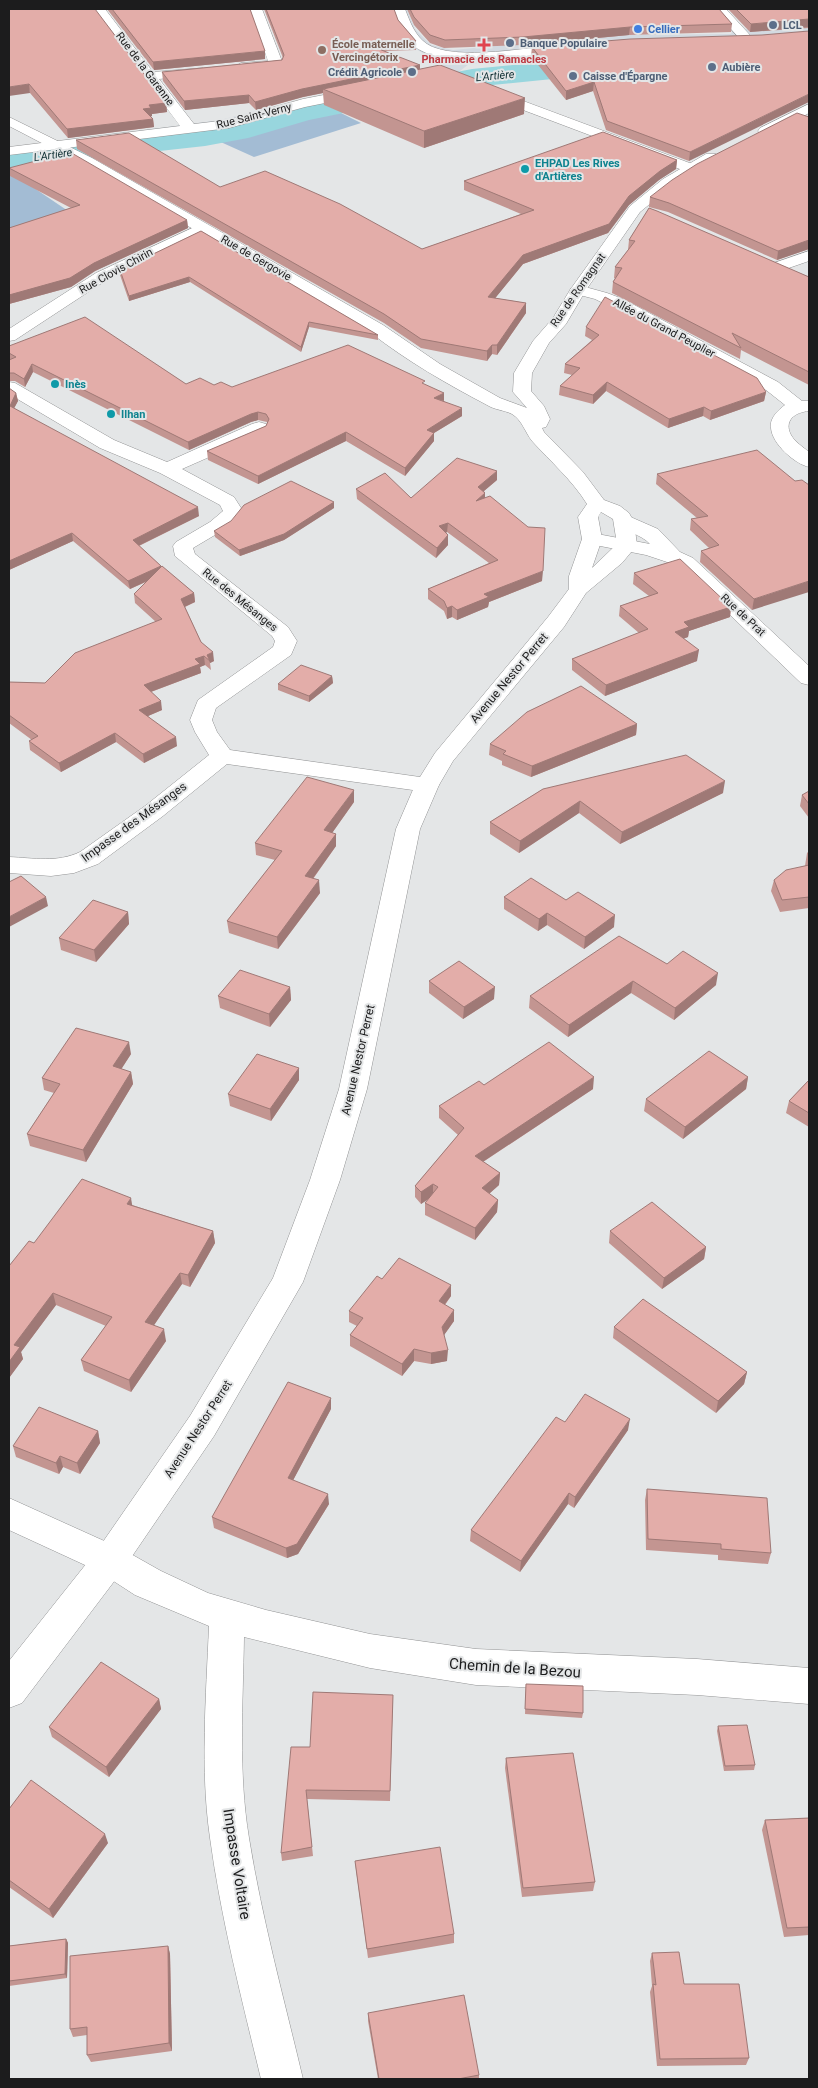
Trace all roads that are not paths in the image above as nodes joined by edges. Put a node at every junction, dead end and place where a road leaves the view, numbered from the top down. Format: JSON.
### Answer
{"nodes":[{"id":1,"x":99,"y":9,"type":"edge"},
{"id":2,"x":256,"y":9,"type":"edge"},
{"id":3,"x":399,"y":9,"type":"edge"},
{"id":4,"x":719,"y":9,"type":"edge"},
{"id":5,"x":760,"y":37,"type":"edge"},
{"id":6,"x":726,"y":38,"type":"edge"},
{"id":7,"x":745,"y":38,"type":"junction"},
{"id":8,"x":580,"y":46,"type":"edge"},
{"id":9,"x":453,"y":57,"type":"junction"},
{"id":10,"x":229,"y":68,"type":"edge"},
{"id":11,"x":210,"y":70,"type":"edge"},
{"id":12,"x":450,"y":71,"type":"edge"},
{"id":13,"x":150,"y":76,"type":"junction"},
{"id":14,"x":371,"y":90,"type":"edge"},
{"id":15,"x":482,"y":90,"type":"edge"},
{"id":16,"x":809,"y":108,"type":"edge"},
{"id":17,"x":803,"y":118,"type":"edge"},
{"id":18,"x":9,"y":121,"type":"edge"},
{"id":19,"x":190,"y":129,"type":"junction"},
{"id":20,"x":752,"y":137,"type":"edge"},
{"id":21,"x":9,"y":151,"type":"edge"},
{"id":22,"x":68,"y":151,"type":"junction"},
{"id":23,"x":722,"y":152,"type":"edge"},
{"id":24,"x":53,"y":161,"type":"edge"},
{"id":25,"x":690,"y":168,"type":"junction"},
{"id":26,"x":635,"y":209,"type":"junction"},
{"id":27,"x":656,"y":214,"type":"edge"},
{"id":28,"x":203,"y":228,"type":"junction"},
{"id":29,"x":809,"y":256,"type":"edge"},
{"id":30,"x":760,"y":259,"type":"edge"},
{"id":31,"x":777,"y":267,"type":"junction"},
{"id":32,"x":793,"y":275,"type":"edge"},
{"id":33,"x":578,"y":290,"type":"junction"},
{"id":34,"x":9,"y":336,"type":"edge"},
{"id":35,"x":523,"y":373,"type":"junction"},
{"id":36,"x":9,"y":387,"type":"edge"},
{"id":37,"x":522,"y":392,"type":"junction"},
{"id":38,"x":479,"y":393,"type":"junction"},
{"id":39,"x":497,"y":404,"type":"junction"},
{"id":40,"x":803,"y":406,"type":"edge"},
{"id":41,"x":259,"y":428,"type":"edge"},
{"id":42,"x":536,"y":434,"type":"junction"},
{"id":43,"x":809,"y":461,"type":"edge"},
{"id":44,"x":167,"y":469,"type":"junction"},
{"id":45,"x":592,"y":496,"type":"junction"},
{"id":46,"x":626,"y":521,"type":"junction"},
{"id":47,"x":592,"y":539,"type":"junction"},
{"id":48,"x":627,"y":545,"type":"junction"},
{"id":49,"x":675,"y":557,"type":"junction"},
{"id":50,"x":579,"y":589,"type":"junction"},
{"id":51,"x":809,"y":678,"type":"edge"},
{"id":52,"x":222,"y":756,"type":"junction"},
{"id":53,"x":427,"y":785,"type":"junction"},
{"id":54,"x":9,"y":865,"type":"edge"},
{"id":55,"x":9,"y":1512,"type":"edge"},
{"id":56,"x":110,"y":1560,"type":"junction"},
{"id":57,"x":226,"y":1615,"type":"junction"},
{"id":58,"x":809,"y":1686,"type":"edge"},
{"id":59,"x":9,"y":1690,"type":"edge"},
{"id":60,"x":282,"y":2079,"type":"edge"}],
"edges":[{"from":1,"to":13,"type":"street","name":"Rue de la Garenne"},
{"from":2,"to":10,"type":"street"},
{"from":3,"to":9,"type":"street"},
{"from":4,"to":7,"type":"street"},
{"from":5,"to":7,"type":"street"},
{"from":6,"to":7,"type":"street"},
{"from":8,"to":9,"type":"street"},
{"from":9,"to":12,"type":"street"},
{"from":11,"to":13,"type":"street"},
{"from":13,"to":19,"type":"street","name":"Rue de la Garenne"},
{"from":14,"to":19,"type":"street","name":"Rue Saint-Verny"},
{"from":15,"to":25,"type":"street"},
{"from":16,"to":17,"type":"street"},
{"from":17,"to":20,"type":"street"},
{"from":18,"to":22,"type":"street","name":"Rue de Gergovie"},
{"from":19,"to":22,"type":"street","name":"Rue Saint-Verny"},
{"from":21,"to":22,"type":"street"},
{"from":22,"to":24,"type":"street"},
{"from":22,"to":28,"type":"street","name":"Rue de Gergovie"},
{"from":23,"to":25,"type":"street","name":"Rue de Romagnat"},
{"from":25,"to":26,"type":"street","name":"Rue de Romagnat"},
{"from":26,"to":27,"type":"street"},
{"from":26,"to":33,"type":"street","name":"Rue de Romagnat"},
{"from":28,"to":34,"type":"street","name":"Rue Clovis Chirin"},
{"from":28,"to":38,"type":"street","name":"Rue de Gergovie"},
{"from":29,"to":31,"type":"street"},
{"from":30,"to":31,"type":"street"},
{"from":31,"to":32,"type":"street"},
{"from":33,"to":35,"type":"street","name":"Rue de Romagnat"},
{"from":33,"to":40,"type":"street","name":"Allée du Grand Peuplier"},
{"from":35,"to":37,"type":"street","name":"Rue de Romagnat"},
{"from":35,"to":38,"type":"street"},
{"from":36,"to":44,"type":"street","name":"Rue des Mésanges"},
{"from":37,"to":39,"type":"street"},
{"from":37,"to":42,"type":"street"},
{"from":38,"to":39,"type":"street","name":"Rue de Gergovie"},
{"from":39,"to":42,"type":"street"},
{"from":40,"to":43,"type":"street","name":"Allée du Grand Peuplier"},
{"from":41,"to":44,"type":"street"},
{"from":42,"to":45,"type":"street"},
{"from":44,"to":52,"type":"street","name":"Rue des Mésanges"},
{"from":45,"to":46,"type":"street"},
{"from":45,"to":47,"type":"street","name":"Avenue Nestor Perret"},
{"from":46,"to":48,"type":"street"},
{"from":46,"to":49,"type":"street","name":"Rue de Prat"},
{"from":47,"to":48,"type":"street","name":"Rue de Prat"},
{"from":47,"to":50,"type":"street","name":"Avenue Nestor Perret"},
{"from":48,"to":49,"type":"street","name":"Rue de Prat"},
{"from":48,"to":50,"type":"street","name":"Avenue Nestor Perret"},
{"from":49,"to":51,"type":"street","name":"Rue de Prat"},
{"from":50,"to":53,"type":"street","name":"Avenue Nestor Perret"},
{"from":52,"to":53,"type":"street"},
{"from":52,"to":54,"type":"street","name":"Impasse des Mésanges"},
{"from":53,"to":56,"type":"street","name":"Avenue Nestor Perret"},
{"from":55,"to":56,"type":"street","name":"Chemin de la Bezou"},
{"from":56,"to":57,"type":"street","name":"Chemin de la Bezou"},
{"from":56,"to":59,"type":"street","name":"Avenue Nestor Perret"},
{"from":57,"to":58,"type":"street","name":"Chemin de la Bezou"},
{"from":57,"to":60,"type":"street","name":"Impasse Voltaire"}]}
